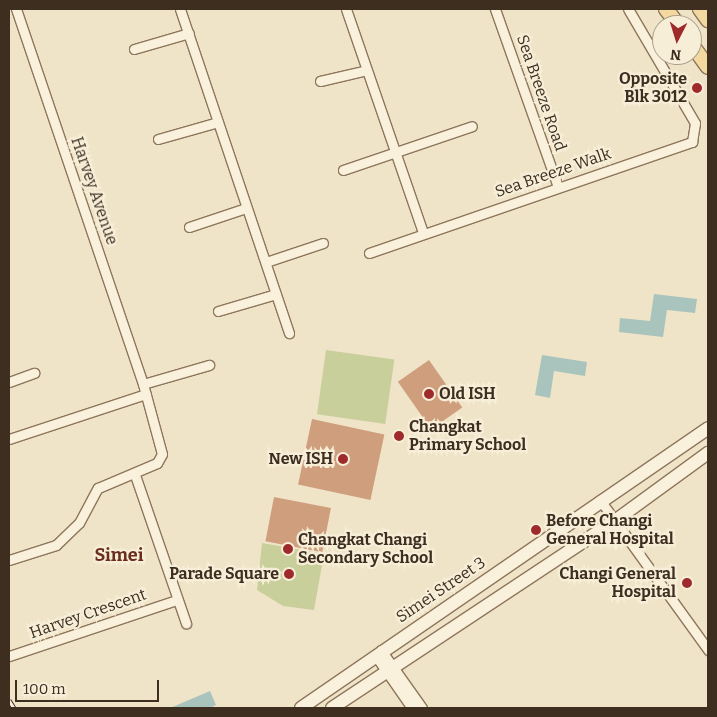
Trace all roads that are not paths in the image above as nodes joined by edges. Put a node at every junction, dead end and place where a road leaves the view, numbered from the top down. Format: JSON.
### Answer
{"nodes":[{"id":1,"x":16,"y":9,"type":"edge"},
{"id":2,"x":180,"y":9,"type":"edge"},
{"id":3,"x":346,"y":9,"type":"edge"},
{"id":4,"x":496,"y":9,"type":"edge"},
{"id":5,"x":628,"y":9,"type":"edge"},
{"id":6,"x":700,"y":9,"type":"edge"},
{"id":7,"x":708,"y":20,"type":"edge"},
{"id":8,"x":189,"y":33,"type":"junction"},
{"id":9,"x":134,"y":50,"type":"dead end"},
{"id":10,"x":367,"y":70,"type":"junction"},
{"id":11,"x":320,"y":81,"type":"dead end"},
{"id":12,"x":218,"y":122,"type":"junction"},
{"id":13,"x":472,"y":126,"type":"dead end"},
{"id":14,"x":158,"y":139,"type":"dead end"},
{"id":15,"x":396,"y":152,"type":"junction"},
{"id":16,"x":343,"y":170,"type":"dead end"},
{"id":17,"x":558,"y":186,"type":"junction"},
{"id":18,"x":246,"y":208,"type":"junction"},
{"id":19,"x":189,"y":227,"type":"dead end"},
{"id":20,"x":423,"y":232,"type":"junction"},
{"id":21,"x":323,"y":243,"type":"dead end"},
{"id":22,"x":369,"y":253,"type":"dead end"},
{"id":23,"x":266,"y":262,"type":"junction"},
{"id":24,"x":276,"y":294,"type":"junction"},
{"id":25,"x":218,"y":311,"type":"dead end"},
{"id":26,"x":288,"y":333,"type":"dead end"},
{"id":27,"x":209,"y":364,"type":"dead end"},
{"id":28,"x":34,"y":373,"type":"dead end"},
{"id":29,"x":9,"y":382,"type":"edge"},
{"id":30,"x":145,"y":389,"type":"junction"},
{"id":31,"x":708,"y":428,"type":"edge"},
{"id":32,"x":9,"y":439,"type":"edge"},
{"id":33,"x":708,"y":453,"type":"edge"},
{"id":34,"x":638,"y":474,"type":"junction"},
{"id":35,"x":135,"y":475,"type":"junction"},
{"id":36,"x":662,"y":485,"type":"junction"},
{"id":37,"x":600,"y":500,"type":"junction"},
{"id":38,"x":616,"y":520,"type":"junction"},
{"id":39,"x":9,"y":560,"type":"edge"},
{"id":40,"x":176,"y":600,"type":"junction"},
{"id":41,"x":186,"y":623,"type":"dead end"},
{"id":42,"x":708,"y":650,"type":"edge"},
{"id":43,"x":378,"y":652,"type":"junction"},
{"id":44,"x":9,"y":656,"type":"edge"},
{"id":45,"x":391,"y":671,"type":"junction"},
{"id":46,"x":301,"y":708,"type":"edge"},
{"id":47,"x":332,"y":708,"type":"edge"},
{"id":48,"x":412,"y":708,"type":"edge"},
{"id":49,"x":422,"y":708,"type":"edge"}],
"edges":[{"from":1,"to":30,"type":"street","name":"Harvey Avenue"},
{"from":2,"to":8,"type":"street"},
{"from":3,"to":10,"type":"street"},
{"from":4,"to":17,"type":"street","name":"Sea Breeze Road"},
{"from":5,"to":17,"type":"street","name":"Sea Breeze Walk"},
{"from":6,"to":7,"type":"main road"},
{"from":8,"to":9,"type":"street"},
{"from":8,"to":12,"type":"street"},
{"from":10,"to":11,"type":"street"},
{"from":10,"to":15,"type":"street"},
{"from":12,"to":14,"type":"street"},
{"from":12,"to":18,"type":"street"},
{"from":13,"to":15,"type":"street"},
{"from":15,"to":16,"type":"street"},
{"from":15,"to":20,"type":"street"},
{"from":17,"to":20,"type":"street","name":"Sea Breeze Walk"},
{"from":18,"to":19,"type":"street"},
{"from":18,"to":23,"type":"street"},
{"from":20,"to":22,"type":"street","name":"Sea Breeze Walk"},
{"from":21,"to":23,"type":"street"},
{"from":23,"to":24,"type":"street"},
{"from":24,"to":25,"type":"street"},
{"from":24,"to":26,"type":"street"},
{"from":27,"to":30,"type":"street"},
{"from":28,"to":29,"type":"street"},
{"from":30,"to":32,"type":"street"},
{"from":30,"to":35,"type":"street"},
{"from":31,"to":34,"type":"main road","name":"Simei Street 3"},
{"from":33,"to":36,"type":"main road"},
{"from":34,"to":36,"type":"main road"},
{"from":34,"to":37,"type":"main road","name":"Simei Street 3"},
{"from":35,"to":39,"type":"street"},
{"from":35,"to":40,"type":"street"},
{"from":36,"to":38,"type":"main road"},
{"from":37,"to":38,"type":"street"},
{"from":37,"to":43,"type":"main road","name":"Simei Street 3"},
{"from":38,"to":42,"type":"street"},
{"from":38,"to":45,"type":"main road"},
{"from":40,"to":41,"type":"street"},
{"from":40,"to":44,"type":"street","name":"Harvey Crescent"},
{"from":43,"to":45,"type":"street"},
{"from":43,"to":46,"type":"main road","name":"Simei Street 3"},
{"from":45,"to":47,"type":"main road"},
{"from":45,"to":48,"type":"street"},
{"from":45,"to":49,"type":"street"}]}
